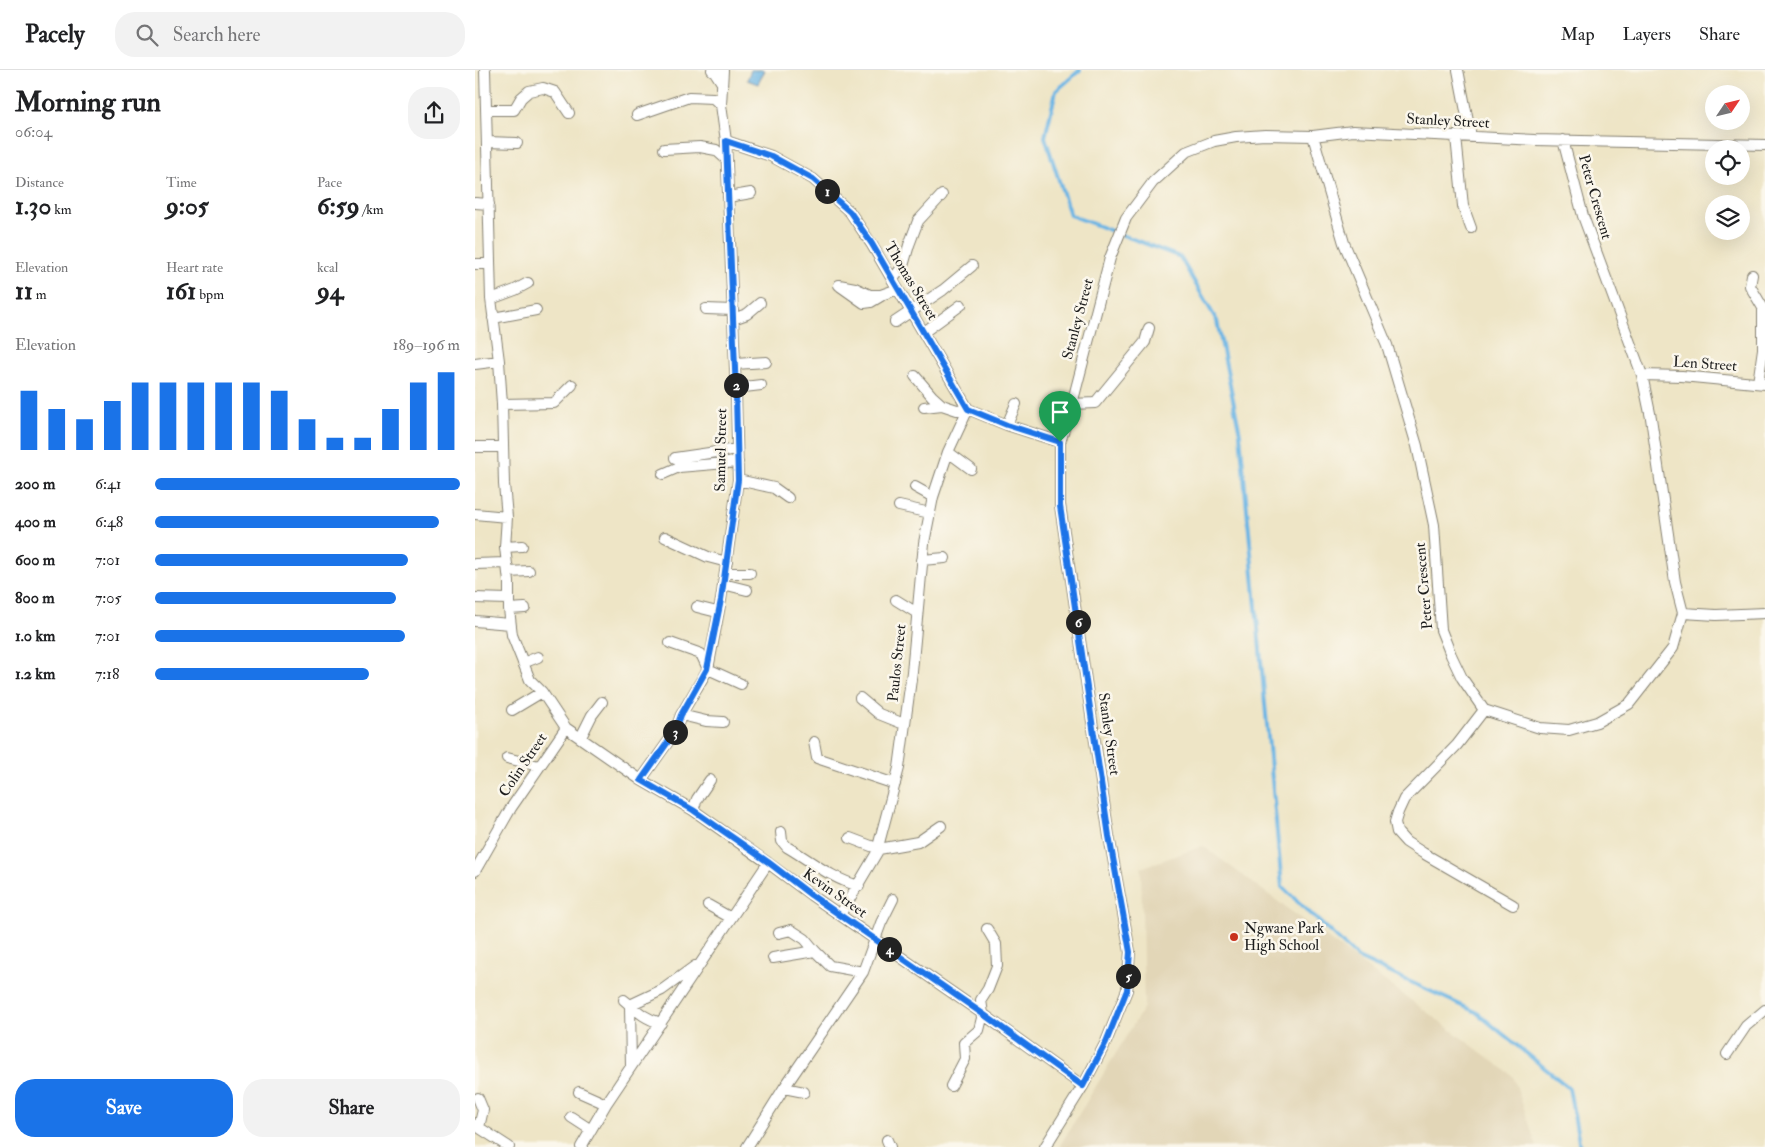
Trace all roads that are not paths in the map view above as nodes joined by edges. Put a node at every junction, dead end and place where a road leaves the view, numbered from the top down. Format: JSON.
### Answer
{"nodes":[{"id":1,"x":485,"y":70,"type":"edge"},
{"id":2,"x":712,"y":70,"type":"edge"},
{"id":3,"x":723,"y":70,"type":"edge"},
{"id":4,"x":1458,"y":70,"type":"edge"},
{"id":5,"x":723,"y":84,"type":"junction"},
{"id":6,"x":721,"y":105,"type":"junction"},
{"id":7,"x":486,"y":110,"type":"junction"},
{"id":8,"x":569,"y":113,"type":"dead end"},
{"id":9,"x":637,"y":115,"type":"dead end"},
{"id":10,"x":1313,"y":136,"type":"junction"},
{"id":11,"x":1456,"y":137,"type":"junction"},
{"id":12,"x":1471,"y":137,"type":"junction"},
{"id":13,"x":1563,"y":140,"type":"junction"},
{"id":14,"x":726,"y":141,"type":"junction"},
{"id":15,"x":487,"y":142,"type":"junction"},
{"id":16,"x":517,"y":143,"type":"dead end"},
{"id":17,"x":1765,"y":145,"type":"edge"},
{"id":18,"x":664,"y":148,"type":"dead end"},
{"id":19,"x":727,"y":160,"type":"junction"},
{"id":20,"x":751,"y":193,"type":"dead end"},
{"id":21,"x":942,"y":195,"type":"dead end"},
{"id":22,"x":728,"y":197,"type":"junction"},
{"id":23,"x":475,"y":203,"type":"edge"},
{"id":24,"x":489,"y":204,"type":"junction"},
{"id":25,"x":1471,"y":228,"type":"dead end"},
{"id":26,"x":475,"y":264,"type":"edge"},
{"id":27,"x":490,"y":264,"type":"junction"},
{"id":28,"x":972,"y":266,"type":"dead end"},
{"id":29,"x":1752,"y":275,"type":"dead end"},
{"id":30,"x":893,"y":279,"type":"junction"},
{"id":31,"x":529,"y":283,"type":"dead end"},
{"id":32,"x":898,"y":289,"type":"junction"},
{"id":33,"x":881,"y":296,"type":"dead end"},
{"id":34,"x":491,"y":299,"type":"junction"},
{"id":35,"x":760,"y":303,"type":"dead end"},
{"id":36,"x":961,"y":305,"type":"dead end"},
{"id":37,"x":1764,"y":308,"type":"edge"},
{"id":38,"x":706,"y":309,"type":"dead end"},
{"id":39,"x":536,"y":310,"type":"dead end"},
{"id":40,"x":911,"y":311,"type":"junction"},
{"id":41,"x":733,"y":315,"type":"junction"},
{"id":42,"x":493,"y":318,"type":"junction"},
{"id":43,"x":895,"y":322,"type":"dead end"},
{"id":44,"x":1149,"y":328,"type":"dead end"},
{"id":45,"x":924,"y":332,"type":"junction"},
{"id":46,"x":499,"y":360,"type":"junction"},
{"id":47,"x":766,"y":362,"type":"dead end"},
{"id":48,"x":475,"y":364,"type":"edge"},
{"id":49,"x":735,"y":364,"type":"junction"},
{"id":50,"x":1642,"y":375,"type":"junction"},
{"id":51,"x":915,"y":376,"type":"dead end"},
{"id":52,"x":1762,"y":383,"type":"edge"},
{"id":53,"x":761,"y":385,"type":"dead end"},
{"id":54,"x":572,"y":386,"type":"dead end"},
{"id":55,"x":736,"y":388,"type":"junction"},
{"id":56,"x":501,"y":404,"type":"junction"},
{"id":57,"x":1016,"y":404,"type":"dead end"},
{"id":58,"x":1072,"y":404,"type":"junction"},
{"id":59,"x":942,"y":405,"type":"junction"},
{"id":60,"x":923,"y":408,"type":"dead end"},
{"id":61,"x":968,"y":409,"type":"junction"},
{"id":62,"x":1007,"y":425,"type":"junction"},
{"id":63,"x":1060,"y":442,"type":"junction"},
{"id":64,"x":475,"y":447,"type":"edge"},
{"id":65,"x":503,"y":447,"type":"junction"},
{"id":66,"x":737,"y":449,"type":"junction"},
{"id":67,"x":948,"y":452,"type":"junction"},
{"id":68,"x":675,"y":458,"type":"dead end"},
{"id":69,"x":738,"y":462,"type":"junction"},
{"id":70,"x":971,"y":468,"type":"dead end"},
{"id":71,"x":663,"y":474,"type":"dead end"},
{"id":72,"x":738,"y":480,"type":"junction"},
{"id":73,"x":915,"y":487,"type":"dead end"},
{"id":74,"x":933,"y":497,"type":"junction"},
{"id":75,"x":788,"y":498,"type":"dead end"},
{"id":76,"x":899,"y":506,"type":"dead end"},
{"id":77,"x":930,"y":513,"type":"junction"},
{"id":78,"x":475,"y":514,"type":"edge"},
{"id":79,"x":507,"y":516,"type":"junction"},
{"id":80,"x":665,"y":537,"type":"dead end"},
{"id":81,"x":522,"y":546,"type":"dead end"},
{"id":82,"x":505,"y":547,"type":"junction"},
{"id":83,"x":945,"y":558,"type":"dead end"},
{"id":84,"x":922,"y":560,"type":"junction"},
{"id":85,"x":727,"y":562,"type":"junction"},
{"id":86,"x":475,"y":564,"type":"edge"},
{"id":87,"x":507,"y":567,"type":"junction"},
{"id":88,"x":529,"y":571,"type":"dead end"},
{"id":89,"x":750,"y":572,"type":"dead end"},
{"id":90,"x":725,"y":573,"type":"junction"},
{"id":91,"x":723,"y":584,"type":"junction"},
{"id":92,"x":747,"y":590,"type":"dead end"},
{"id":93,"x":475,"y":598,"type":"edge"},
{"id":94,"x":896,"y":600,"type":"dead end"},
{"id":95,"x":509,"y":604,"type":"junction"},
{"id":96,"x":697,"y":607,"type":"dead end"},
{"id":97,"x":525,"y":608,"type":"dead end"},
{"id":98,"x":717,"y":612,"type":"junction"},
{"id":99,"x":917,"y":613,"type":"junction"},
{"id":100,"x":1683,"y":613,"type":"junction"},
{"id":101,"x":1765,"y":613,"type":"edge"},
{"id":102,"x":475,"y":621,"type":"edge"},
{"id":103,"x":510,"y":624,"type":"junction"},
{"id":104,"x":670,"y":643,"type":"dead end"},
{"id":105,"x":539,"y":657,"type":"dead end"},
{"id":106,"x":523,"y":663,"type":"junction"},
{"id":107,"x":707,"y":669,"type":"junction"},
{"id":108,"x":741,"y":684,"type":"dead end"},
{"id":109,"x":541,"y":692,"type":"junction"},
{"id":110,"x":861,"y":698,"type":"dead end"},
{"id":111,"x":602,"y":702,"type":"dead end"},
{"id":112,"x":512,"y":710,"type":"dead end"},
{"id":113,"x":1484,"y":710,"type":"junction"},
{"id":114,"x":681,"y":715,"type":"junction"},
{"id":115,"x":723,"y":722,"type":"dead end"},
{"id":116,"x":904,"y":724,"type":"junction"},
{"id":117,"x":566,"y":728,"type":"junction"},
{"id":118,"x":581,"y":737,"type":"junction"},
{"id":119,"x":814,"y":742,"type":"dead end"},
{"id":120,"x":507,"y":758,"type":"dead end"},
{"id":121,"x":539,"y":766,"type":"junction"},
{"id":122,"x":641,"y":780,"type":"junction"},
{"id":123,"x":710,"y":780,"type":"dead end"},
{"id":124,"x":895,"y":784,"type":"junction"},
{"id":125,"x":693,"y":810,"type":"junction"},
{"id":126,"x":941,"y":826,"type":"dead end"},
{"id":127,"x":781,"y":832,"type":"dead end"},
{"id":128,"x":850,"y":838,"type":"dead end"},
{"id":129,"x":879,"y":849,"type":"junction"},
{"id":130,"x":768,"y":862,"type":"junction"},
{"id":131,"x":475,"y":870,"type":"edge"},
{"id":132,"x":859,"y":886,"type":"junction"},
{"id":133,"x":893,"y":899,"type":"dead end"},
{"id":134,"x":708,"y":905,"type":"dead end"},
{"id":135,"x":1513,"y":905,"type":"dead end"},
{"id":136,"x":840,"y":915,"type":"junction"},
{"id":137,"x":731,"y":918,"type":"junction"},
{"id":138,"x":987,"y":929,"type":"dead end"},
{"id":139,"x":779,"y":933,"type":"dead end"},
{"id":140,"x":875,"y":939,"type":"junction"},
{"id":141,"x":815,"y":951,"type":"junction"},
{"id":142,"x":773,"y":958,"type":"dead end"},
{"id":143,"x":700,"y":963,"type":"junction"},
{"id":144,"x":863,"y":972,"type":"junction"},
{"id":145,"x":627,"y":1002,"type":"junction"},
{"id":146,"x":1765,"y":1010,"type":"edge"},
{"id":147,"x":983,"y":1014,"type":"junction"},
{"id":148,"x":661,"y":1023,"type":"junction"},
{"id":149,"x":1727,"y":1054,"type":"dead end"},
{"id":150,"x":631,"y":1068,"type":"junction"},
{"id":151,"x":951,"y":1086,"type":"dead end"},
{"id":152,"x":1083,"y":1086,"type":"junction"},
{"id":153,"x":784,"y":1088,"type":"junction"},
{"id":154,"x":579,"y":1092,"type":"dead end"},
{"id":155,"x":804,"y":1092,"type":"dead end"},
{"id":156,"x":478,"y":1098,"type":"dead end"},
{"id":157,"x":606,"y":1104,"type":"junction"},
{"id":158,"x":571,"y":1117,"type":"dead end"},
{"id":159,"x":477,"y":1126,"type":"edge"},
{"id":160,"x":591,"y":1130,"type":"junction"},
{"id":161,"x":509,"y":1147,"type":"edge"},
{"id":162,"x":581,"y":1147,"type":"edge"},
{"id":163,"x":747,"y":1147,"type":"edge"},
{"id":164,"x":1045,"y":1147,"type":"edge"}],
"edges":[{"from":1,"to":7,"type":"street"},
{"from":2,"to":5,"type":"street"},
{"from":3,"to":5,"type":"street","name":"Samuel Street"},
{"from":4,"to":12,"type":"street"},
{"from":5,"to":6,"type":"street","name":"Samuel Street"},
{"from":6,"to":9,"type":"street"},
{"from":6,"to":14,"type":"street","name":"Samuel Street"},
{"from":7,"to":8,"type":"street"},
{"from":7,"to":15,"type":"street"},
{"from":10,"to":11,"type":"street","name":"Stanley Street"},
{"from":10,"to":58,"type":"street","name":"Stanley Street"},
{"from":10,"to":113,"type":"street","name":"Peter Crescent"},
{"from":11,"to":12,"type":"street","name":"Stanley Street"},
{"from":11,"to":25,"type":"street"},
{"from":12,"to":13,"type":"street","name":"Stanley Street"},
{"from":13,"to":17,"type":"street","name":"Stanley Street"},
{"from":13,"to":50,"type":"street","name":"Peter Crescent"},
{"from":14,"to":19,"type":"street","name":"Samuel Street"},
{"from":14,"to":30,"type":"street","name":"Thomas Street"},
{"from":15,"to":16,"type":"street"},
{"from":15,"to":24,"type":"street"},
{"from":18,"to":19,"type":"street"},
{"from":19,"to":22,"type":"street","name":"Samuel Street"},
{"from":20,"to":22,"type":"street"},
{"from":21,"to":30,"type":"street"},
{"from":22,"to":41,"type":"street","name":"Samuel Street"},
{"from":23,"to":24,"type":"street"},
{"from":24,"to":27,"type":"street"},
{"from":26,"to":27,"type":"street"},
{"from":27,"to":34,"type":"street"},
{"from":28,"to":40,"type":"street"},
{"from":29,"to":37,"type":"street"},
{"from":30,"to":32,"type":"street","name":"Thomas Street"},
{"from":31,"to":34,"type":"street"},
{"from":32,"to":33,"type":"street"},
{"from":32,"to":40,"type":"street","name":"Thomas Street"},
{"from":34,"to":42,"type":"street"},
{"from":35,"to":41,"type":"street"},
{"from":36,"to":45,"type":"street"},
{"from":37,"to":52,"type":"street"},
{"from":38,"to":41,"type":"street"},
{"from":39,"to":42,"type":"street"},
{"from":40,"to":43,"type":"street"},
{"from":40,"to":45,"type":"street","name":"Thomas Street"},
{"from":41,"to":49,"type":"street","name":"Samuel Street"},
{"from":42,"to":46,"type":"street"},
{"from":44,"to":58,"type":"street"},
{"from":45,"to":61,"type":"street","name":"Thomas Street"},
{"from":46,"to":48,"type":"street"},
{"from":46,"to":56,"type":"street"},
{"from":47,"to":49,"type":"street"},
{"from":49,"to":55,"type":"street","name":"Samuel Street"},
{"from":50,"to":52,"type":"street","name":"Len Street"},
{"from":50,"to":100,"type":"street","name":"Peter Crescent"},
{"from":51,"to":59,"type":"street"},
{"from":53,"to":55,"type":"street"},
{"from":54,"to":56,"type":"street"},
{"from":55,"to":66,"type":"street","name":"Samuel Street"},
{"from":56,"to":65,"type":"street"},
{"from":57,"to":62,"type":"street"},
{"from":58,"to":63,"type":"street","name":"Stanley Street"},
{"from":59,"to":60,"type":"street"},
{"from":59,"to":61,"type":"street"},
{"from":61,"to":62,"type":"street"},
{"from":61,"to":67,"type":"street","name":"Paulos Street"},
{"from":62,"to":63,"type":"street"},
{"from":63,"to":152,"type":"street","name":"Stanley Street"},
{"from":64,"to":65,"type":"street"},
{"from":65,"to":79,"type":"street"},
{"from":66,"to":68,"type":"street"},
{"from":66,"to":69,"type":"street","name":"Samuel Street"},
{"from":67,"to":70,"type":"street"},
{"from":67,"to":74,"type":"street","name":"Paulos Street"},
{"from":69,"to":71,"type":"street"},
{"from":69,"to":72,"type":"street","name":"Samuel Street"},
{"from":72,"to":75,"type":"street"},
{"from":72,"to":85,"type":"street","name":"Samuel Street"},
{"from":73,"to":74,"type":"street"},
{"from":74,"to":77,"type":"street","name":"Paulos Street"},
{"from":76,"to":77,"type":"street"},
{"from":77,"to":84,"type":"street","name":"Paulos Street"},
{"from":78,"to":79,"type":"street"},
{"from":79,"to":82,"type":"street"},
{"from":80,"to":85,"type":"street"},
{"from":81,"to":82,"type":"street"},
{"from":82,"to":87,"type":"street"},
{"from":83,"to":84,"type":"street"},
{"from":84,"to":99,"type":"street","name":"Paulos Street"},
{"from":85,"to":90,"type":"street","name":"Samuel Street"},
{"from":86,"to":87,"type":"street"},
{"from":87,"to":88,"type":"street"},
{"from":87,"to":95,"type":"street"},
{"from":89,"to":90,"type":"street"},
{"from":90,"to":91,"type":"street","name":"Samuel Street"},
{"from":91,"to":92,"type":"street"},
{"from":91,"to":98,"type":"street","name":"Samuel Street"},
{"from":93,"to":95,"type":"street"},
{"from":94,"to":99,"type":"street"},
{"from":95,"to":97,"type":"street"},
{"from":95,"to":103,"type":"street"},
{"from":96,"to":98,"type":"street"},
{"from":98,"to":107,"type":"street","name":"Samuel Street"},
{"from":99,"to":116,"type":"street","name":"Paulos Street"},
{"from":100,"to":101,"type":"street"},
{"from":100,"to":113,"type":"street"},
{"from":102,"to":103,"type":"street"},
{"from":103,"to":106,"type":"street"},
{"from":104,"to":107,"type":"street"},
{"from":105,"to":106,"type":"street"},
{"from":106,"to":109,"type":"street"},
{"from":107,"to":108,"type":"street"},
{"from":107,"to":114,"type":"street","name":"Samuel Street"},
{"from":109,"to":112,"type":"street"},
{"from":109,"to":117,"type":"street"},
{"from":110,"to":116,"type":"street"},
{"from":111,"to":118,"type":"street"},
{"from":113,"to":135,"type":"street"},
{"from":114,"to":115,"type":"street"},
{"from":114,"to":122,"type":"street","name":"Samuel Street"},
{"from":116,"to":124,"type":"street","name":"Paulos Street"},
{"from":117,"to":118,"type":"street","name":"Kevin Street"},
{"from":117,"to":121,"type":"street","name":"Colin Street"},
{"from":118,"to":122,"type":"street","name":"Kevin Street"},
{"from":119,"to":124,"type":"street"},
{"from":120,"to":121,"type":"street"},
{"from":121,"to":131,"type":"street","name":"Colin Street"},
{"from":122,"to":125,"type":"street","name":"Kevin Street"},
{"from":123,"to":125,"type":"street"},
{"from":124,"to":129,"type":"street","name":"Paulos Street"},
{"from":125,"to":130,"type":"street","name":"Kevin Street"},
{"from":126,"to":129,"type":"street"},
{"from":127,"to":132,"type":"street"},
{"from":128,"to":129,"type":"street"},
{"from":129,"to":132,"type":"street","name":"Paulos Street"},
{"from":130,"to":136,"type":"street","name":"Kevin Street"},
{"from":130,"to":137,"type":"street"},
{"from":132,"to":136,"type":"street","name":"Paulos Street"},
{"from":133,"to":140,"type":"street"},
{"from":134,"to":137,"type":"street"},
{"from":136,"to":140,"type":"street","name":"Kevin Street"},
{"from":137,"to":143,"type":"street"},
{"from":138,"to":147,"type":"street"},
{"from":139,"to":141,"type":"street"},
{"from":140,"to":144,"type":"street"},
{"from":140,"to":147,"type":"street","name":"Kevin Street"},
{"from":141,"to":142,"type":"street"},
{"from":141,"to":144,"type":"street"},
{"from":143,"to":145,"type":"street"},
{"from":143,"to":148,"type":"street"},
{"from":144,"to":153,"type":"street"},
{"from":145,"to":148,"type":"street"},
{"from":145,"to":150,"type":"street"},
{"from":146,"to":149,"type":"street"},
{"from":147,"to":151,"type":"street"},
{"from":147,"to":152,"type":"street","name":"Kevin Street"},
{"from":148,"to":150,"type":"street"},
{"from":150,"to":157,"type":"street"},
{"from":152,"to":164,"type":"street","name":"Stanley Street"},
{"from":153,"to":155,"type":"street"},
{"from":153,"to":163,"type":"street"},
{"from":154,"to":157,"type":"street"},
{"from":156,"to":159,"type":"street"},
{"from":157,"to":160,"type":"street"},
{"from":158,"to":160,"type":"street"},
{"from":159,"to":161,"type":"street"},
{"from":160,"to":162,"type":"street"}]}
